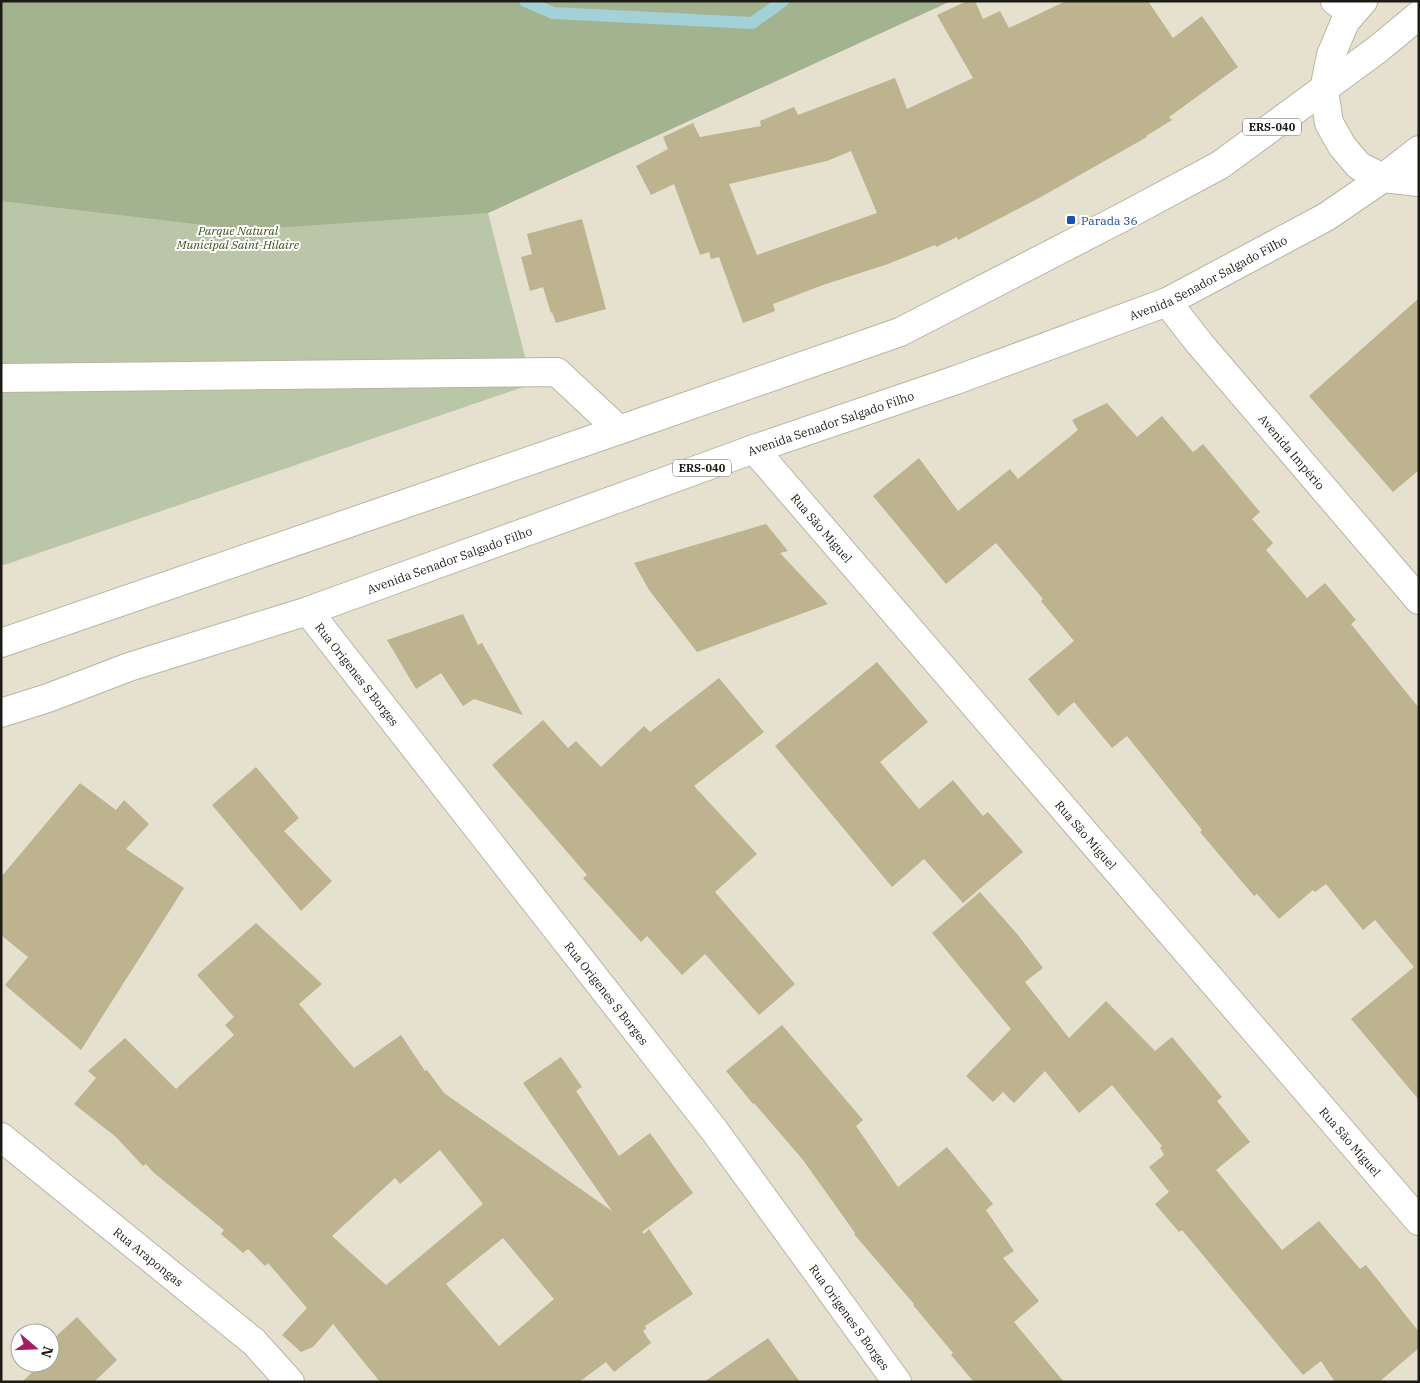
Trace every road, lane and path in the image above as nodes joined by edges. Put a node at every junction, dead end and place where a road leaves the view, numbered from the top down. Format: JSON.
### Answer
{"nodes":[{"id":1,"x":1350,"y":5,"type":"edge"},
{"id":2,"x":1419,"y":15,"type":"edge"},
{"id":3,"x":1324,"y":90,"type":"junction"},
{"id":4,"x":1419,"y":150,"type":"edge"},
{"id":5,"x":1383,"y":178,"type":"junction"},
{"id":6,"x":1419,"y":182,"type":"edge"},
{"id":7,"x":1167,"y":302,"type":"junction"},
{"id":8,"x":1,"y":378,"type":"edge"},
{"id":9,"x":620,"y":430,"type":"junction"},
{"id":10,"x":754,"y":449,"type":"junction"},
{"id":11,"x":1419,"y":600,"type":"edge"},
{"id":12,"x":308,"y":611,"type":"junction"},
{"id":13,"x":1,"y":643,"type":"edge"},
{"id":14,"x":1,"y":713,"type":"edge"},
{"id":15,"x":1,"y":1137,"type":"edge"},
{"id":16,"x":1419,"y":1221,"type":"edge"},
{"id":17,"x":290,"y":1382,"type":"edge"},
{"id":18,"x":897,"y":1382,"type":"edge"}],
"edges":[{"from":1,"to":3,"type":"main road"},
{"from":2,"to":3,"type":"main road","number":"ERS-040"},
{"from":3,"to":5,"type":"main road"},
{"from":3,"to":9,"type":"main road","number":"ERS-040"},
{"from":4,"to":5,"type":"main road","name":"Avenida Senador Salgado Filho","number":"ERS-040"},
{"from":5,"to":6,"type":"main road"},
{"from":5,"to":7,"type":"main road","name":"Avenida Senador Salgado Filho","number":"ERS-040"},
{"from":7,"to":10,"type":"main road","name":"Avenida Senador Salgado Filho","number":"ERS-040"},
{"from":7,"to":11,"type":"main road","name":"Avenida Império"},
{"from":8,"to":9,"type":"main road"},
{"from":9,"to":13,"type":"main road","number":"ERS-040"},
{"from":10,"to":12,"type":"main road","name":"Avenida Senador Salgado Filho","number":"ERS-040"},
{"from":10,"to":16,"type":"main road","name":"Rua São Miguel"},
{"from":12,"to":14,"type":"main road","name":"Avenida Senador Salgado Filho","number":"ERS-040"},
{"from":12,"to":18,"type":"main road","name":"Rua Origenes S Borges"},
{"from":15,"to":17,"type":"main road","name":"Rua Arapongas"}]}
